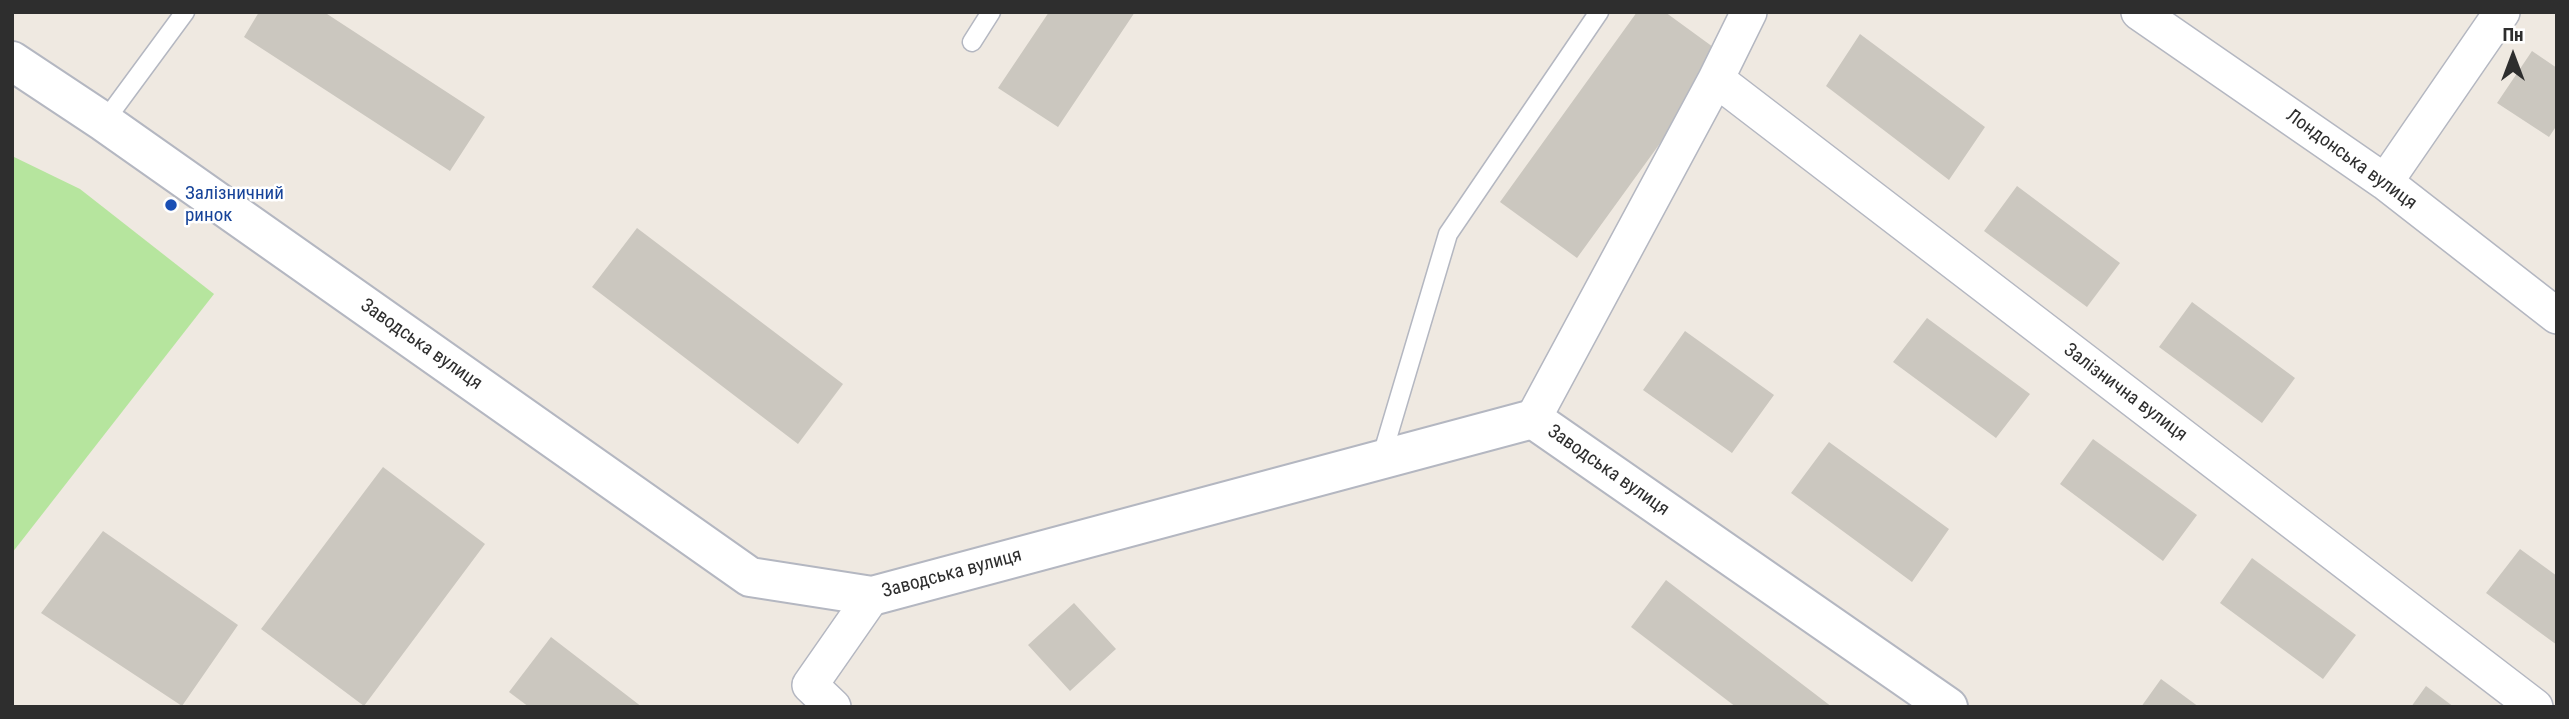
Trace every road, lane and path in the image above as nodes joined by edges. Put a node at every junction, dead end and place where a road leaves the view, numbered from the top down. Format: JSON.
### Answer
{"nodes":[{"id":1,"x":185,"y":12,"type":"edge"},
{"id":2,"x":991,"y":12,"type":"edge"},
{"id":3,"x":1599,"y":12,"type":"edge"},
{"id":4,"x":1749,"y":12,"type":"edge"},
{"id":5,"x":2139,"y":12,"type":"edge"},
{"id":6,"x":2502,"y":12,"type":"edge"},
{"id":7,"x":972,"y":42,"type":"dead end"},
{"id":8,"x":12,"y":61,"type":"edge"},
{"id":9,"x":1716,"y":79,"type":"junction"},
{"id":10,"x":104,"y":122,"type":"junction"},
{"id":11,"x":2385,"y":182,"type":"junction"},
{"id":12,"x":2557,"y":316,"type":"edge"},
{"id":13,"x":1533,"y":419,"type":"junction"},
{"id":14,"x":1381,"y":459,"type":"junction"},
{"id":15,"x":872,"y":596,"type":"junction"},
{"id":16,"x":833,"y":707,"type":"edge"},
{"id":17,"x":1948,"y":707,"type":"edge"},
{"id":18,"x":2535,"y":707,"type":"edge"}],
"edges":[{"from":1,"to":10,"type":"lane"},
{"from":2,"to":7,"type":"lane"},
{"from":3,"to":14,"type":"lane"},
{"from":4,"to":9,"type":"street"},
{"from":5,"to":11,"type":"street","name":"Лондонська вулиця"},
{"from":6,"to":11,"type":"street"},
{"from":8,"to":10,"type":"street","name":"Заводська вулиця"},
{"from":9,"to":13,"type":"street"},
{"from":9,"to":18,"type":"street","name":"Залізнична вулиця"},
{"from":10,"to":15,"type":"street","name":"Заводська вулиця"},
{"from":11,"to":12,"type":"street","name":"Лондонська вулиця"},
{"from":13,"to":14,"type":"street","name":"Заводська вулиця"},
{"from":13,"to":17,"type":"street","name":"Заводська вулиця"},
{"from":14,"to":15,"type":"street","name":"Заводська вулиця"},
{"from":15,"to":16,"type":"street"}]}
